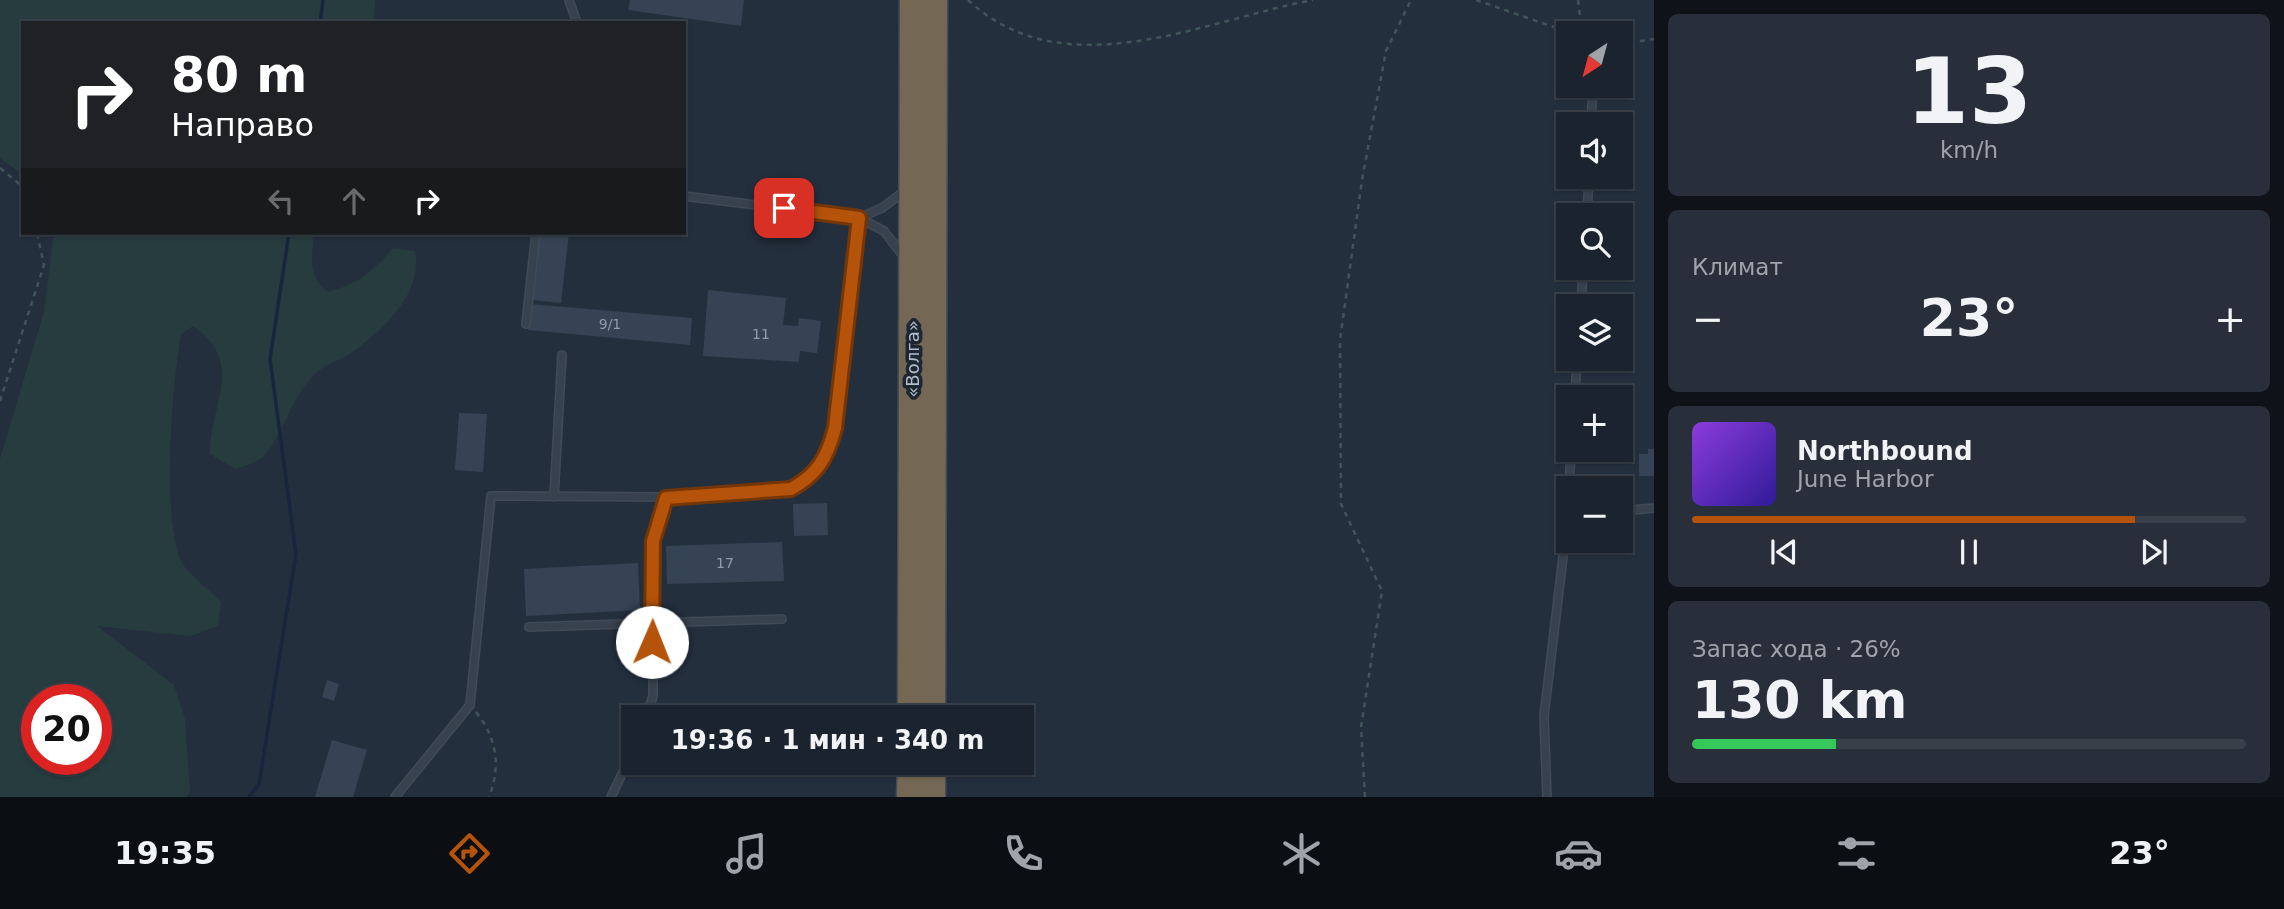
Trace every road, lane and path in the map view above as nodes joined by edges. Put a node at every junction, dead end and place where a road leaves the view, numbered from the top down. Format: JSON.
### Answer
{"nodes":[{"id":1,"x":569,"y":0,"type":"edge"},
{"id":2,"x":912,"y":0,"type":"edge"},
{"id":3,"x":935,"y":0,"type":"edge"},
{"id":4,"x":968,"y":0,"type":"edge"},
{"id":5,"x":1313,"y":0,"type":"edge"},
{"id":6,"x":1411,"y":0,"type":"edge"},
{"id":7,"x":1476,"y":0,"type":"edge"},
{"id":8,"x":1578,"y":0,"type":"edge"},
{"id":9,"x":576,"y":21,"type":"edge"},
{"id":10,"x":1581,"y":21,"type":"edge"},
{"id":11,"x":1556,"y":28,"type":"edge"},
{"id":12,"x":1654,"y":39,"type":"edge"},
{"id":13,"x":1633,"y":42,"type":"edge"},
{"id":14,"x":0,"y":168,"type":"edge"},
{"id":15,"x":914,"y":184,"type":"junction"},
{"id":16,"x":21,"y":185,"type":"edge"},
{"id":17,"x":686,"y":196,"type":"edge"},
{"id":18,"x":859,"y":218,"type":"junction"},
{"id":19,"x":37,"y":235,"type":"edge"},
{"id":20,"x":536,"y":235,"type":"edge"},
{"id":21,"x":912,"y":269,"type":"junction"},
{"id":22,"x":526,"y":324,"type":"dead end"},
{"id":23,"x":562,"y":355,"type":"dead end"},
{"id":24,"x":0,"y":401,"type":"edge"},
{"id":25,"x":554,"y":497,"type":"junction"},
{"id":26,"x":666,"y":498,"type":"junction"},
{"id":27,"x":1654,"y":508,"type":"edge"},
{"id":28,"x":1633,"y":510,"type":"edge"},
{"id":29,"x":1565,"y":553,"type":"edge"},
{"id":30,"x":782,"y":619,"type":"dead end"},
{"id":31,"x":652,"y":624,"type":"junction"},
{"id":32,"x":529,"y":627,"type":"dead end"},
{"id":33,"x":470,"y":705,"type":"junction"},
{"id":34,"x":650,"y":705,"type":"edge"},
{"id":35,"x":910,"y":705,"type":"edge"},
{"id":36,"x":933,"y":705,"type":"edge"},
{"id":37,"x":622,"y":775,"type":"edge"},
{"id":38,"x":909,"y":775,"type":"edge"},
{"id":39,"x":933,"y":775,"type":"edge"},
{"id":40,"x":395,"y":797,"type":"edge"},
{"id":41,"x":489,"y":797,"type":"edge"},
{"id":42,"x":611,"y":797,"type":"edge"},
{"id":43,"x":909,"y":797,"type":"edge"},
{"id":44,"x":933,"y":797,"type":"edge"},
{"id":45,"x":1365,"y":797,"type":"edge"},
{"id":46,"x":1547,"y":797,"type":"edge"}],
"edges":[{"from":1,"to":9,"type":"lane"},
{"from":2,"to":15,"type":"highway","name":"«Волга»"},
{"from":3,"to":36,"type":"highway","name":"«Волга»"},
{"from":4,"to":5,"type":"path"},
{"from":6,"to":45,"type":"path"},
{"from":7,"to":11,"type":"path"},
{"from":8,"to":10,"type":"path"},
{"from":12,"to":13,"type":"path"},
{"from":14,"to":16,"type":"path"},
{"from":15,"to":18,"type":"lane"},
{"from":15,"to":21,"type":"highway","name":"«Волга»"},
{"from":17,"to":18,"type":"lane"},
{"from":18,"to":21,"type":"lane"},
{"from":18,"to":26,"type":"lane"},
{"from":19,"to":24,"type":"path"},
{"from":20,"to":22,"type":"lane"},
{"from":21,"to":35,"type":"highway","name":"«Волга»"},
{"from":23,"to":25,"type":"lane"},
{"from":25,"to":26,"type":"lane"},
{"from":25,"to":33,"type":"lane"},
{"from":26,"to":31,"type":"lane"},
{"from":27,"to":28,"type":"lane"},
{"from":29,"to":46,"type":"lane"},
{"from":30,"to":31,"type":"lane"},
{"from":31,"to":32,"type":"lane"},
{"from":31,"to":34,"type":"lane"},
{"from":33,"to":40,"type":"lane"},
{"from":33,"to":41,"type":"path"},
{"from":37,"to":42,"type":"lane"},
{"from":38,"to":43,"type":"highway"},
{"from":39,"to":44,"type":"highway"}]}
